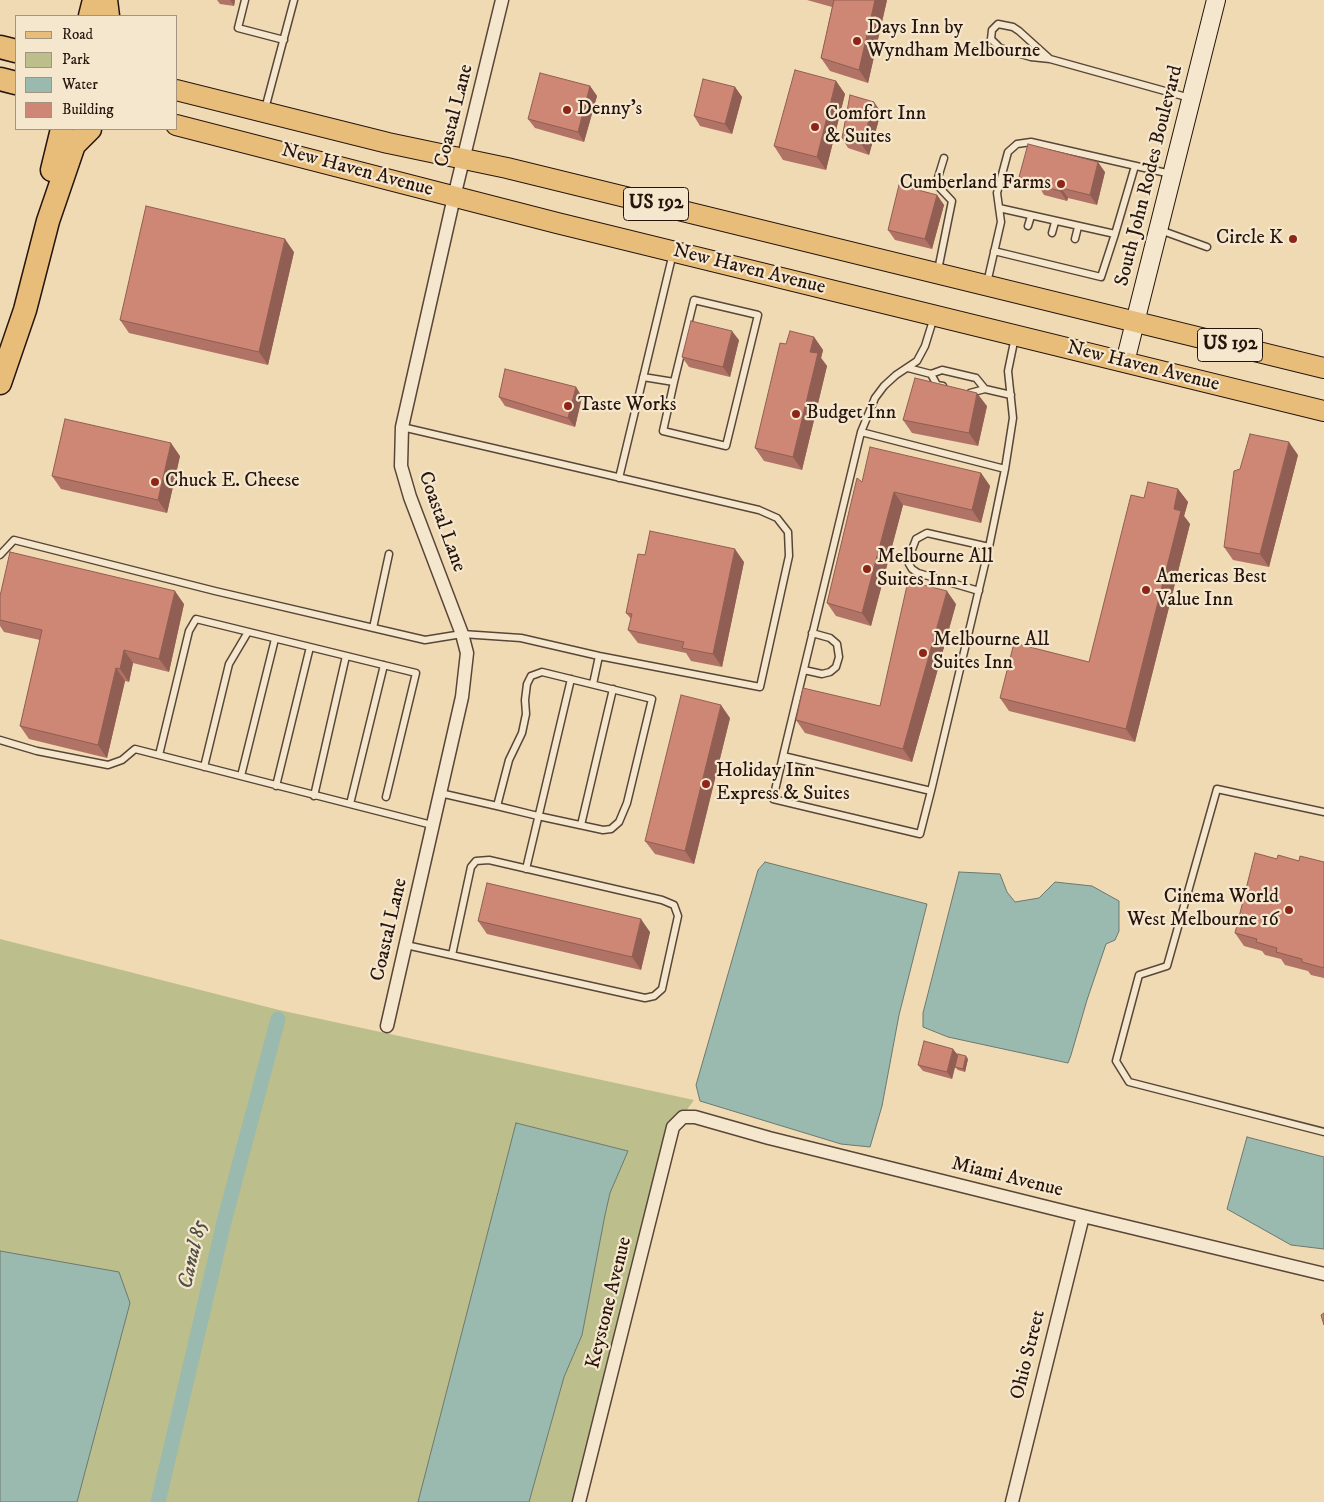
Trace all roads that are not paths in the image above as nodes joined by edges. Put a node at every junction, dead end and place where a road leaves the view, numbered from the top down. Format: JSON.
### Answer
{"nodes":[{"id":1,"x":94,"y":0,"type":"edge"},
{"id":2,"x":106,"y":0,"type":"edge"},
{"id":3,"x":245,"y":0,"type":"edge"},
{"id":4,"x":294,"y":0,"type":"edge"},
{"id":5,"x":502,"y":0,"type":"edge"},
{"id":6,"x":1216,"y":0,"type":"edge"},
{"id":7,"x":90,"y":15,"type":"edge"},
{"id":8,"x":108,"y":15,"type":"edge"},
{"id":9,"x":284,"y":40,"type":"junction"},
{"id":10,"x":0,"y":48,"type":"edge"},
{"id":11,"x":15,"y":51,"type":"edge"},
{"id":12,"x":1050,"y":59,"type":"junction"},
{"id":13,"x":0,"y":79,"type":"edge"},
{"id":14,"x":15,"y":83,"type":"edge"},
{"id":15,"x":178,"y":90,"type":"edge"},
{"id":16,"x":1192,"y":98,"type":"junction"},
{"id":17,"x":264,"y":112,"type":"junction"},
{"id":18,"x":178,"y":125,"type":"edge"},
{"id":19,"x":62,"y":130,"type":"edge"},
{"id":20,"x":89,"y":130,"type":"edge"},
{"id":21,"x":464,"y":158,"type":"junction"},
{"id":22,"x":944,"y":158,"type":"dead end"},
{"id":23,"x":1135,"y":166,"type":"junction"},
{"id":24,"x":1172,"y":174,"type":"junction"},
{"id":25,"x":454,"y":197,"type":"junction"},
{"id":26,"x":999,"y":208,"type":"junction"},
{"id":27,"x":1031,"y":216,"type":"junction"},
{"id":28,"x":48,"y":221,"type":"junction"},
{"id":29,"x":1055,"y":222,"type":"junction"},
{"id":30,"x":1028,"y":226,"type":"dead end"},
{"id":31,"x":1078,"y":227,"type":"junction"},
{"id":32,"x":1159,"y":230,"type":"junction"},
{"id":33,"x":1052,"y":233,"type":"dead end"},
{"id":34,"x":1115,"y":234,"type":"junction"},
{"id":35,"x":1075,"y":239,"type":"dead end"},
{"id":36,"x":1207,"y":247,"type":"dead end"},
{"id":37,"x":994,"y":251,"type":"junction"},
{"id":38,"x":673,"y":252,"type":"junction"},
{"id":39,"x":1046,"y":255,"type":"dead end"},
{"id":40,"x":1070,"y":261,"type":"dead end"},
{"id":41,"x":1044,"y":263,"type":"junction"},
{"id":42,"x":1068,"y":269,"type":"junction"},
{"id":43,"x":937,"y":274,"type":"junction"},
{"id":44,"x":986,"y":285,"type":"junction"},
{"id":45,"x":934,"y":316,"type":"junction"},
{"id":46,"x":1136,"y":322,"type":"junction"},
{"id":47,"x":1015,"y":336,"type":"junction"},
{"id":48,"x":1125,"y":362,"type":"junction"},
{"id":49,"x":908,"y":368,"type":"junction"},
{"id":50,"x":1324,"y":368,"type":"edge"},
{"id":51,"x":931,"y":374,"type":"junction"},
{"id":52,"x":644,"y":377,"type":"junction"},
{"id":53,"x":0,"y":382,"type":"edge"},
{"id":54,"x":674,"y":382,"type":"junction"},
{"id":55,"x":954,"y":389,"type":"edge"},
{"id":56,"x":986,"y":389,"type":"junction"},
{"id":57,"x":963,"y":392,"type":"edge"},
{"id":58,"x":1011,"y":395,"type":"junction"},
{"id":59,"x":1324,"y":411,"type":"edge"},
{"id":60,"x":402,"y":426,"type":"junction"},
{"id":61,"x":860,"y":432,"type":"junction"},
{"id":62,"x":1005,"y":469,"type":"junction"},
{"id":63,"x":619,"y":478,"type":"junction"},
{"id":64,"x":989,"y":547,"type":"junction"},
{"id":65,"x":389,"y":554,"type":"dead end"},
{"id":66,"x":0,"y":555,"type":"edge"},
{"id":67,"x":979,"y":591,"type":"junction"},
{"id":68,"x":373,"y":628,"type":"junction"},
{"id":69,"x":248,"y":632,"type":"junction"},
{"id":70,"x":812,"y":633,"type":"junction"},
{"id":71,"x":462,"y":634,"type":"junction"},
{"id":72,"x":275,"y":639,"type":"junction"},
{"id":73,"x":310,"y":647,"type":"junction"},
{"id":74,"x":346,"y":656,"type":"junction"},
{"id":75,"x":599,"y":656,"type":"junction"},
{"id":76,"x":384,"y":665,"type":"junction"},
{"id":77,"x":804,"y":670,"type":"junction"},
{"id":78,"x":571,"y":679,"type":"junction"},
{"id":79,"x":593,"y":684,"type":"junction"},
{"id":80,"x":613,"y":689,"type":"junction"},
{"id":81,"x":0,"y":740,"type":"edge"},
{"id":82,"x":159,"y":755,"type":"junction"},
{"id":83,"x":783,"y":756,"type":"junction"},
{"id":84,"x":204,"y":767,"type":"junction"},
{"id":85,"x":241,"y":776,"type":"junction"},
{"id":86,"x":276,"y":786,"type":"junction"},
{"id":87,"x":931,"y":791,"type":"junction"},
{"id":88,"x":440,"y":792,"type":"junction"},
{"id":89,"x":314,"y":796,"type":"junction"},
{"id":90,"x":386,"y":797,"type":"dead end"},
{"id":91,"x":350,"y":804,"type":"junction"},
{"id":92,"x":497,"y":806,"type":"junction"},
{"id":93,"x":1324,"y":812,"type":"edge"},
{"id":94,"x":538,"y":816,"type":"junction"},
{"id":95,"x":432,"y":825,"type":"junction"},
{"id":96,"x":581,"y":825,"type":"junction"},
{"id":97,"x":526,"y":868,"type":"junction"},
{"id":98,"x":406,"y":945,"type":"junction"},
{"id":99,"x":452,"y":955,"type":"junction"},
{"id":100,"x":387,"y":1026,"type":"dead end"},
{"id":101,"x":683,"y":1117,"type":"joint"},
{"id":102,"x":1324,"y":1132,"type":"edge"},
{"id":103,"x":1083,"y":1216,"type":"junction"},
{"id":104,"x":1324,"y":1274,"type":"edge"},
{"id":105,"x":579,"y":1502,"type":"edge"},
{"id":106,"x":1012,"y":1502,"type":"edge"}],
"edges":[{"from":1,"to":7,"type":"highway"},
{"from":2,"to":8,"type":"highway"},
{"from":3,"to":9,"type":"lane"},
{"from":4,"to":9,"type":"lane"},
{"from":5,"to":21,"type":"street","name":"Coastal Lane"},
{"from":6,"to":16,"type":"main road","name":"South John Rodes Boulevard"},
{"from":9,"to":17,"type":"lane"},
{"from":10,"to":11,"type":"highway"},
{"from":12,"to":12,"type":"lane"},
{"from":12,"to":16,"type":"lane"},
{"from":13,"to":14,"type":"highway"},
{"from":15,"to":17,"type":"main road","name":"New Haven Avenue","number":"US 192"},
{"from":16,"to":24,"type":"main road","name":"South John Rodes Boulevard"},
{"from":17,"to":21,"type":"main road","name":"New Haven Avenue","number":"US 192"},
{"from":18,"to":25,"type":"main road","name":"New Haven Avenue","number":"US 192"},
{"from":19,"to":28,"type":"highway"},
{"from":20,"to":28,"type":"highway"},
{"from":21,"to":25,"type":"street","name":"Coastal Lane"},
{"from":21,"to":43,"type":"main road","name":"New Haven Avenue","number":"US 192"},
{"from":22,"to":43,"type":"lane"},
{"from":23,"to":24,"type":"lane"},
{"from":23,"to":26,"type":"lane"},
{"from":23,"to":34,"type":"lane"},
{"from":24,"to":32,"type":"main road","name":"South John Rodes Boulevard"},
{"from":25,"to":38,"type":"main road","name":"New Haven Avenue","number":"US 192"},
{"from":25,"to":60,"type":"street","name":"Coastal Lane"},
{"from":26,"to":27,"type":"lane"},
{"from":26,"to":37,"type":"lane"},
{"from":27,"to":29,"type":"lane"},
{"from":27,"to":30,"type":"lane"},
{"from":28,"to":53,"type":"highway"},
{"from":29,"to":31,"type":"lane"},
{"from":29,"to":33,"type":"lane"},
{"from":31,"to":34,"type":"lane"},
{"from":31,"to":35,"type":"lane"},
{"from":32,"to":36,"type":"lane"},
{"from":32,"to":46,"type":"main road","name":"South John Rodes Boulevard"},
{"from":34,"to":42,"type":"lane"},
{"from":37,"to":41,"type":"lane"},
{"from":37,"to":44,"type":"lane"},
{"from":38,"to":45,"type":"main road","name":"New Haven Avenue","number":"US 192"},
{"from":38,"to":52,"type":"lane"},
{"from":39,"to":41,"type":"lane"},
{"from":40,"to":42,"type":"lane"},
{"from":41,"to":42,"type":"lane"},
{"from":43,"to":44,"type":"main road","name":"New Haven Avenue","number":"US 192"},
{"from":44,"to":46,"type":"main road","name":"New Haven Avenue","number":"US 192"},
{"from":45,"to":47,"type":"main road","name":"New Haven Avenue","number":"US 192"},
{"from":45,"to":49,"type":"lane"},
{"from":46,"to":48,"type":"main road","name":"South John Rodes Boulevard"},
{"from":46,"to":50,"type":"main road","name":"New Haven Avenue","number":"US 192"},
{"from":47,"to":48,"type":"main road","name":"New Haven Avenue","number":"US 192"},
{"from":47,"to":58,"type":"lane"},
{"from":48,"to":59,"type":"main road","name":"New Haven Avenue","number":"US 192"},
{"from":49,"to":51,"type":"lane"},
{"from":49,"to":61,"type":"lane"},
{"from":51,"to":55,"type":"lane"},
{"from":51,"to":56,"type":"lane"},
{"from":52,"to":54,"type":"lane"},
{"from":52,"to":63,"type":"lane"},
{"from":54,"to":54,"type":"lane"},
{"from":56,"to":57,"type":"lane"},
{"from":56,"to":58,"type":"lane"},
{"from":58,"to":62,"type":"lane"},
{"from":60,"to":63,"type":"lane"},
{"from":60,"to":71,"type":"street","name":"Coastal Lane"},
{"from":61,"to":62,"type":"lane"},
{"from":61,"to":70,"type":"lane"},
{"from":62,"to":64,"type":"lane"},
{"from":63,"to":75,"type":"lane"},
{"from":64,"to":67,"type":"lane"},
{"from":64,"to":67,"type":"lane"},
{"from":65,"to":68,"type":"lane"},
{"from":66,"to":68,"type":"lane"},
{"from":67,"to":87,"type":"lane"},
{"from":68,"to":71,"type":"lane"},
{"from":69,"to":72,"type":"lane"},
{"from":69,"to":82,"type":"lane"},
{"from":69,"to":84,"type":"lane"},
{"from":70,"to":77,"type":"lane"},
{"from":70,"to":77,"type":"lane"},
{"from":71,"to":75,"type":"lane"},
{"from":71,"to":88,"type":"street","name":"Coastal Lane"},
{"from":72,"to":73,"type":"lane"},
{"from":72,"to":85,"type":"lane"},
{"from":73,"to":74,"type":"lane"},
{"from":73,"to":86,"type":"lane"},
{"from":74,"to":76,"type":"lane"},
{"from":74,"to":89,"type":"lane"},
{"from":75,"to":79,"type":"lane"},
{"from":76,"to":90,"type":"lane"},
{"from":76,"to":91,"type":"lane"},
{"from":77,"to":83,"type":"lane"},
{"from":78,"to":79,"type":"lane"},
{"from":78,"to":92,"type":"lane"},
{"from":78,"to":94,"type":"lane"},
{"from":79,"to":80,"type":"lane"},
{"from":80,"to":96,"type":"lane"},
{"from":80,"to":96,"type":"lane"},
{"from":81,"to":82,"type":"lane"},
{"from":82,"to":84,"type":"lane"},
{"from":83,"to":87,"type":"lane"},
{"from":83,"to":87,"type":"lane"},
{"from":84,"to":85,"type":"lane"},
{"from":85,"to":86,"type":"lane"},
{"from":86,"to":89,"type":"lane"},
{"from":88,"to":92,"type":"lane"},
{"from":88,"to":95,"type":"street","name":"Coastal Lane"},
{"from":89,"to":91,"type":"lane"},
{"from":91,"to":95,"type":"lane"},
{"from":92,"to":94,"type":"lane"},
{"from":93,"to":102,"type":"lane"},
{"from":94,"to":96,"type":"lane"},
{"from":94,"to":97,"type":"lane"},
{"from":95,"to":98,"type":"street","name":"Coastal Lane"},
{"from":97,"to":99,"type":"lane"},
{"from":97,"to":99,"type":"lane"},
{"from":98,"to":99,"type":"lane"},
{"from":98,"to":100,"type":"street","name":"Coastal Lane"},
{"from":101,"to":103,"type":"street","name":"Miami Avenue"},
{"from":101,"to":105,"type":"street","name":"Keystone Avenue"},
{"from":103,"to":104,"type":"street","name":"Miami Avenue"},
{"from":103,"to":106,"type":"street","name":"Ohio Street"}]}
